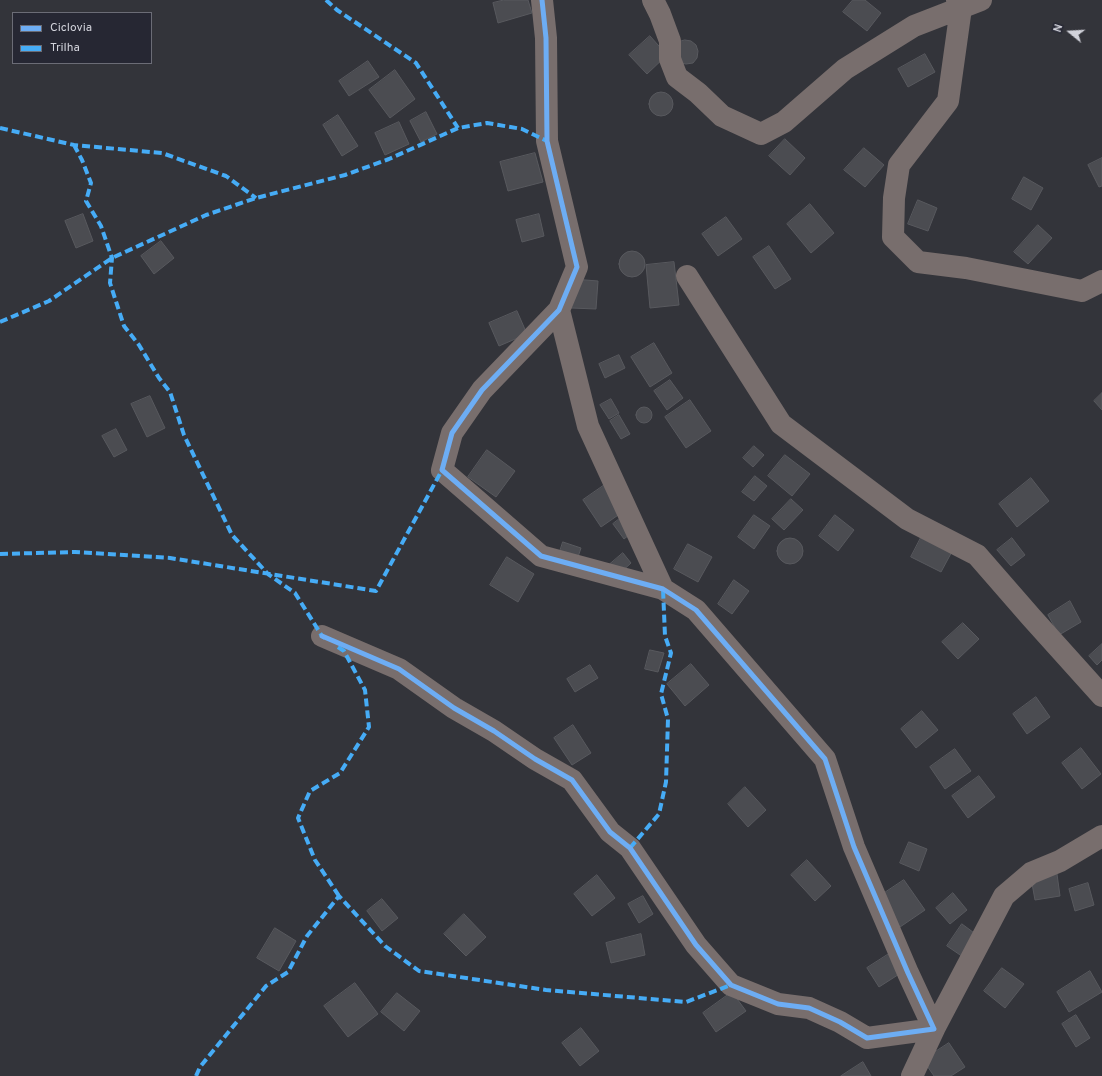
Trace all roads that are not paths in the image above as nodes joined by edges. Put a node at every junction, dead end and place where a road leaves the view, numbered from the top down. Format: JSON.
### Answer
{"nodes":[{"id":1,"x":542,"y":0,"type":"edge"},
{"id":2,"x":653,"y":0,"type":"edge"},
{"id":3,"x":981,"y":0,"type":"edge"},
{"id":4,"x":959,"y":4,"type":"edge"},
{"id":5,"x":687,"y":276,"type":"dead end"},
{"id":6,"x":1102,"y":281,"type":"edge"},
{"id":7,"x":559,"y":310,"type":"junction"},
{"id":8,"x":663,"y":589,"type":"junction"},
{"id":9,"x":322,"y":636,"type":"dead end"},
{"id":10,"x":1102,"y":696,"type":"edge"},
{"id":11,"x":1102,"y":836,"type":"edge"},
{"id":12,"x":934,"y":1029,"type":"junction"},
{"id":13,"x":912,"y":1076,"type":"edge"}],
"edges":[{"from":1,"to":7,"type":"street"},
{"from":2,"to":4,"type":"street"},
{"from":3,"to":4,"type":"street"},
{"from":4,"to":6,"type":"street"},
{"from":5,"to":10,"type":"street"},
{"from":7,"to":8,"type":"street"},
{"from":7,"to":8,"type":"street"},
{"from":8,"to":12,"type":"street"},
{"from":9,"to":12,"type":"street"},
{"from":11,"to":12,"type":"street"},
{"from":12,"to":13,"type":"street"}]}
